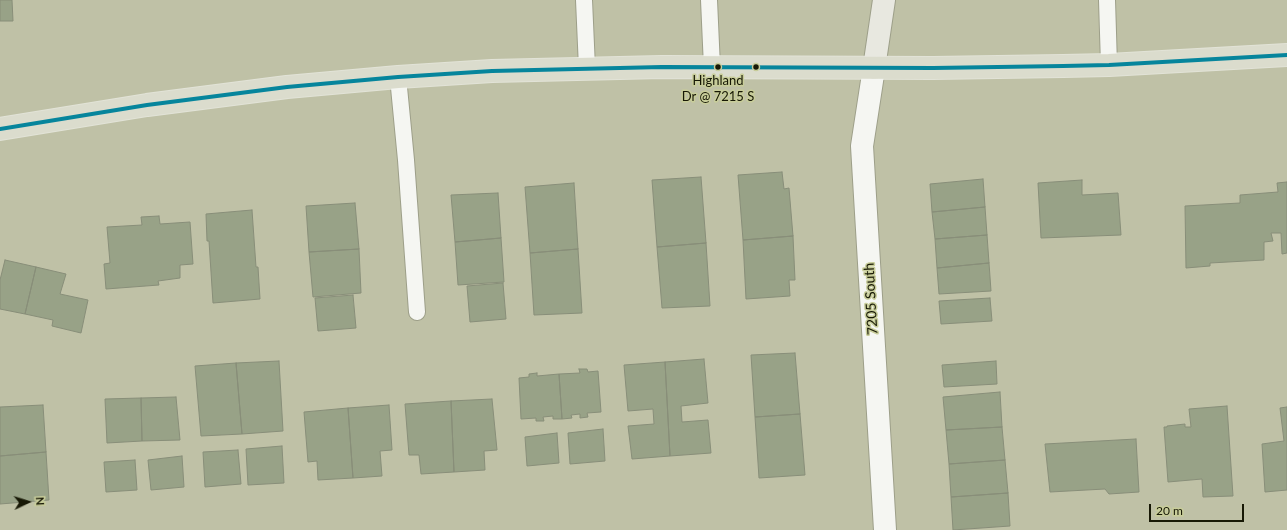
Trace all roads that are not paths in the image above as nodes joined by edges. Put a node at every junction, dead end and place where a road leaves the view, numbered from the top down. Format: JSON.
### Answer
{"nodes":[{"id":1,"x":584,"y":0,"type":"edge"},
{"id":2,"x":709,"y":0,"type":"edge"},
{"id":3,"x":884,"y":0,"type":"edge"},
{"id":4,"x":1107,"y":0,"type":"edge"},
{"id":5,"x":1287,"y":55,"type":"edge"},
{"id":6,"x":1110,"y":65,"type":"junction"},
{"id":7,"x":712,"y":67,"type":"junction"},
{"id":8,"x":587,"y":68,"type":"junction"},
{"id":9,"x":874,"y":68,"type":"junction"},
{"id":10,"x":398,"y":77,"type":"junction"},
{"id":11,"x":0,"y":129,"type":"edge"},
{"id":12,"x":417,"y":312,"type":"dead end"},
{"id":13,"x":885,"y":530,"type":"edge"}],
"edges":[{"from":1,"to":8,"type":"lane"},
{"from":2,"to":7,"type":"lane"},
{"from":3,"to":9,"type":"street"},
{"from":4,"to":6,"type":"lane"},
{"from":5,"to":6,"type":"main road"},
{"from":6,"to":9,"type":"main road"},
{"from":7,"to":8,"type":"main road"},
{"from":7,"to":9,"type":"main road"},
{"from":8,"to":10,"type":"main road"},
{"from":9,"to":13,"type":"street","name":"7205 South"},
{"from":10,"to":11,"type":"main road"},
{"from":10,"to":12,"type":"lane"}]}
